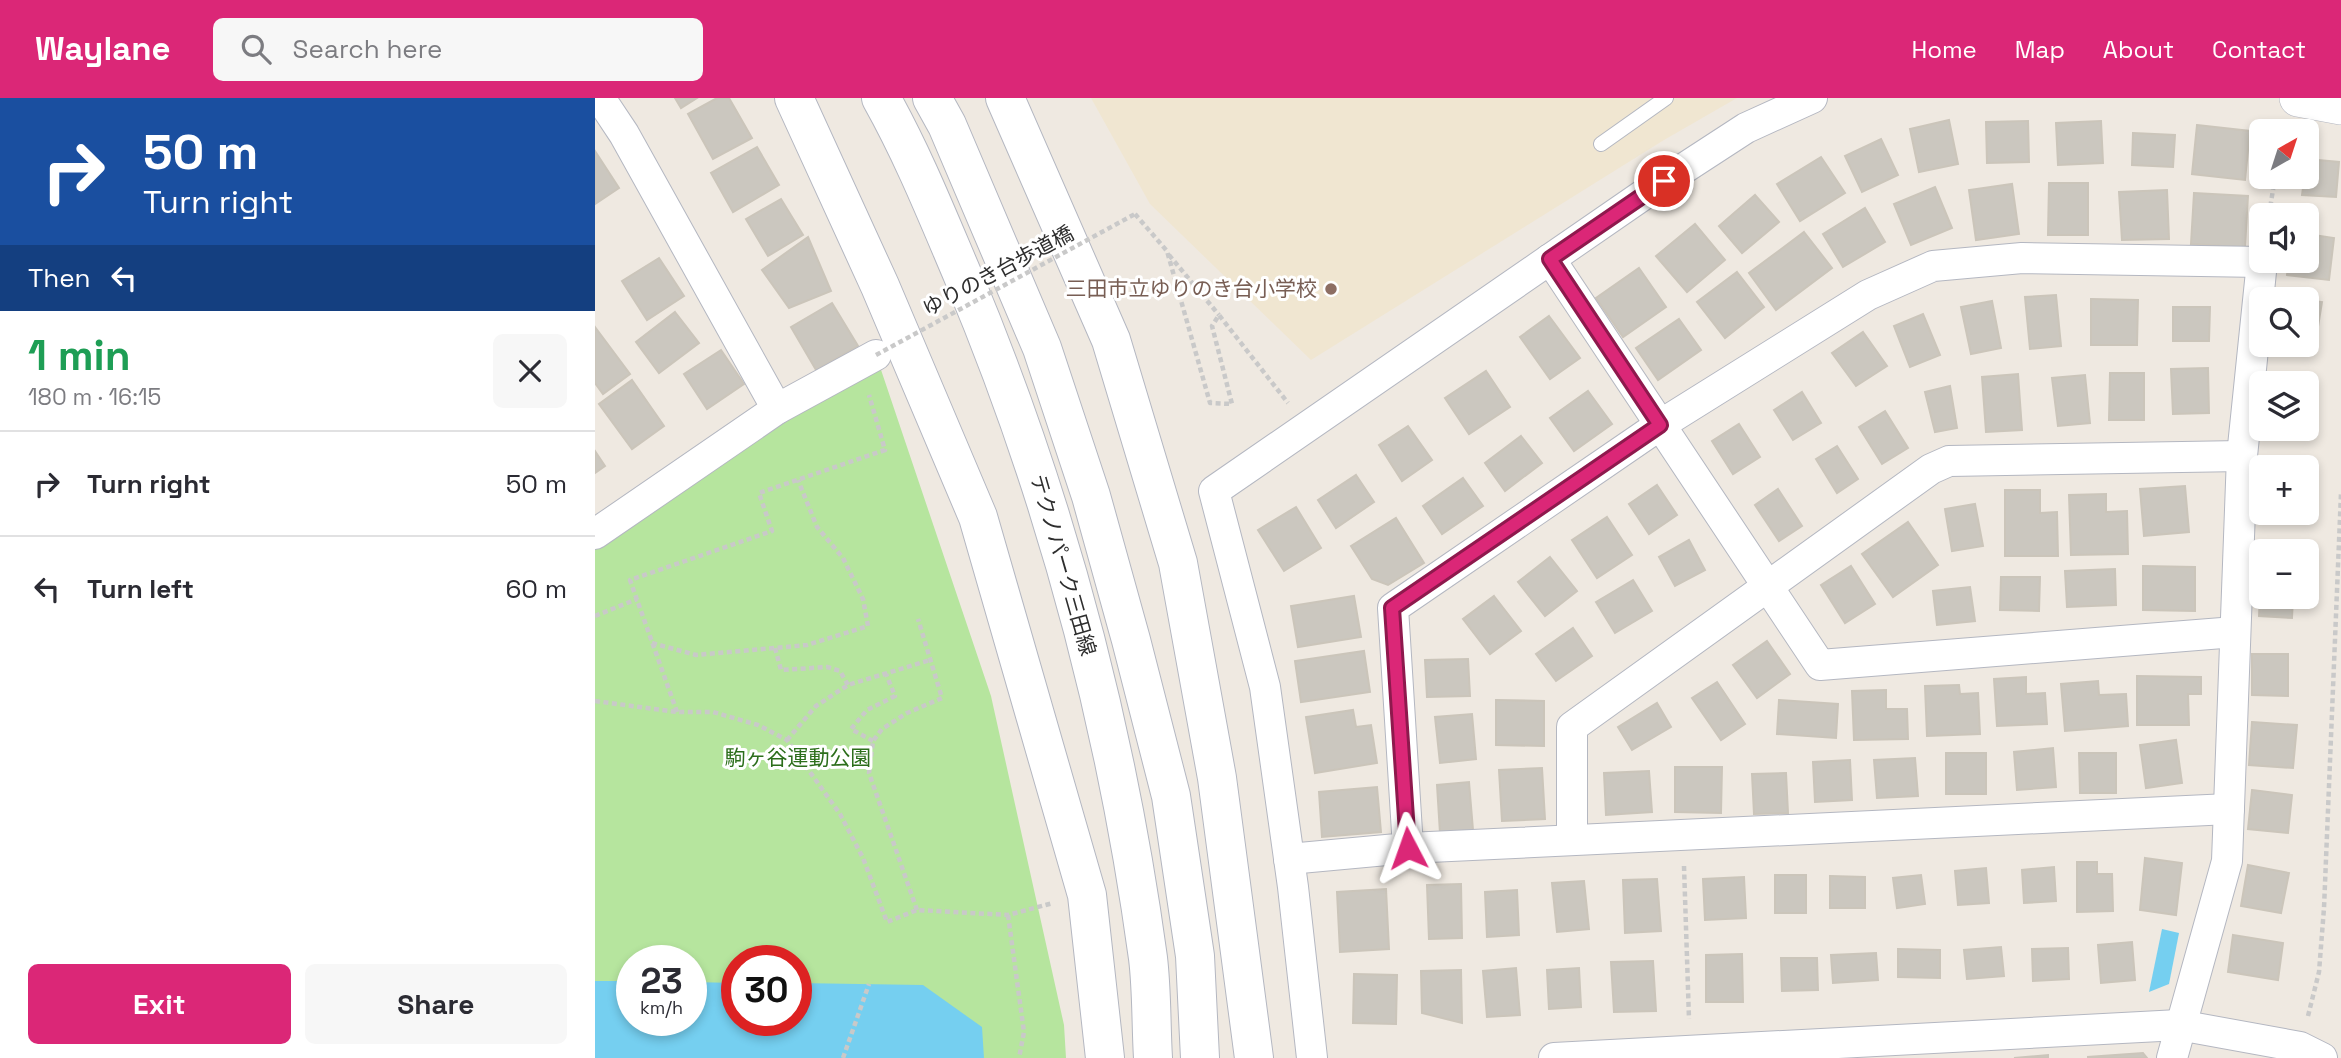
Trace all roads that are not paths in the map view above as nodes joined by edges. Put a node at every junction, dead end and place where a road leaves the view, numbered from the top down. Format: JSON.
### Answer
{"nodes":[{"id":1,"x":600,"y":98,"type":"edge"},
{"id":2,"x":794,"y":98,"type":"edge"},
{"id":3,"x":881,"y":98,"type":"edge"},
{"id":4,"x":932,"y":98,"type":"edge"},
{"id":5,"x":1005,"y":98,"type":"edge"},
{"id":6,"x":1666,"y":98,"type":"edge"},
{"id":7,"x":1812,"y":98,"type":"edge"},
{"id":8,"x":2298,"y":98,"type":"edge"},
{"id":9,"x":2341,"y":106,"type":"edge"},
{"id":10,"x":1601,"y":144,"type":"dead end"},
{"id":11,"x":1550,"y":259,"type":"junction"},
{"id":12,"x":868,"y":359,"type":"road end"},
{"id":13,"x":777,"y":409,"type":"junction"},
{"id":14,"x":1660,"y":425,"type":"junction"},
{"id":15,"x":2242,"y":456,"type":"junction"},
{"id":16,"x":595,"y":534,"type":"edge"},
{"id":17,"x":1769,"y":588,"type":"junction"},
{"id":18,"x":2235,"y":632,"type":"junction"},
{"id":19,"x":2229,"y":809,"type":"junction"},
{"id":20,"x":1572,"y":840,"type":"junction"},
{"id":21,"x":1408,"y":848,"type":"junction"},
{"id":22,"x":1289,"y":859,"type":"junction"},
{"id":23,"x":2179,"y":1025,"type":"junction"},
{"id":24,"x":2311,"y":1053,"type":"edge"},
{"id":25,"x":1105,"y":1058,"type":"edge"},
{"id":26,"x":1153,"y":1058,"type":"edge"},
{"id":27,"x":1200,"y":1058,"type":"edge"},
{"id":28,"x":1254,"y":1058,"type":"edge"},
{"id":29,"x":1312,"y":1058,"type":"edge"},
{"id":30,"x":1554,"y":1058,"type":"edge"},
{"id":31,"x":2172,"y":1058,"type":"edge"}],
"edges":[{"from":1,"to":13,"type":"street"},
{"from":2,"to":25,"type":"main road"},
{"from":3,"to":26,"type":"main road","name":"テクノパーク三田線"},
{"from":4,"to":27,"type":"main road"},
{"from":5,"to":28,"type":"main road"},
{"from":6,"to":10,"type":"lane"},
{"from":7,"to":11,"type":"street"},
{"from":8,"to":9,"type":"street"},
{"from":11,"to":14,"type":"street"},
{"from":11,"to":22,"type":"street"},
{"from":12,"to":13,"type":"street"},
{"from":13,"to":16,"type":"street"},
{"from":14,"to":15,"type":"street"},
{"from":14,"to":17,"type":"street"},
{"from":14,"to":21,"type":"street"},
{"from":15,"to":17,"type":"street"},
{"from":15,"to":18,"type":"street"},
{"from":17,"to":18,"type":"street"},
{"from":17,"to":20,"type":"street"},
{"from":18,"to":19,"type":"street"},
{"from":19,"to":20,"type":"street"},
{"from":19,"to":23,"type":"street"},
{"from":20,"to":21,"type":"street"},
{"from":21,"to":22,"type":"street"},
{"from":22,"to":29,"type":"street"},
{"from":23,"to":24,"type":"street"},
{"from":23,"to":30,"type":"street"},
{"from":23,"to":31,"type":"street"}]}
